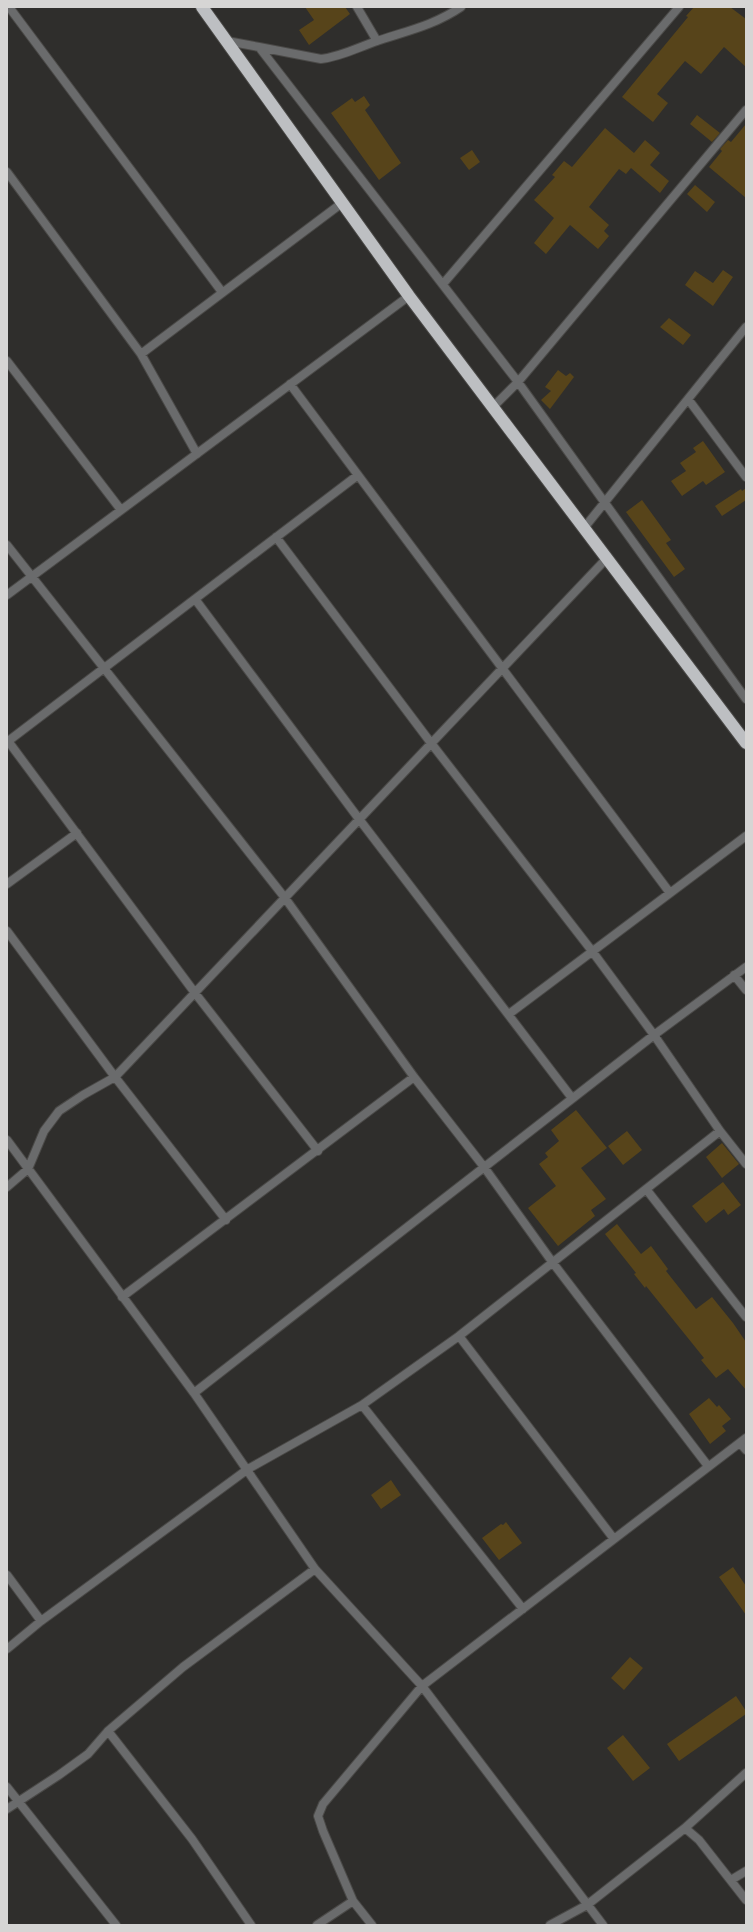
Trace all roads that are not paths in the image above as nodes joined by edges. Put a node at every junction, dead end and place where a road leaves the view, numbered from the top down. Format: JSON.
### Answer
{"nodes":[{"id":1,"x":9,"y":7,"type":"edge"},
{"id":2,"x":202,"y":7,"type":"edge"},
{"id":3,"x":357,"y":7,"type":"edge"},
{"id":4,"x":461,"y":7,"type":"edge"},
{"id":5,"x":679,"y":7,"type":"edge"},
{"id":6,"x":227,"y":41,"type":"junction"},
{"id":7,"x":377,"y":41,"type":"junction"},
{"id":8,"x":259,"y":47,"type":"junction"},
{"id":9,"x":746,"y":110,"type":"edge"},
{"id":10,"x":7,"y":172,"type":"edge"},
{"id":11,"x":342,"y":203,"type":"junction"},
{"id":12,"x":443,"y":284,"type":"junction"},
{"id":13,"x":222,"y":292,"type":"junction"},
{"id":14,"x":410,"y":296,"type":"junction"},
{"id":15,"x":746,"y":327,"type":"edge"},
{"id":16,"x":141,"y":354,"type":"junction"},
{"id":17,"x":7,"y":361,"type":"edge"},
{"id":18,"x":518,"y":382,"type":"junction"},
{"id":19,"x":290,"y":384,"type":"junction"},
{"id":20,"x":688,"y":400,"type":"junction"},
{"id":21,"x":493,"y":407,"type":"junction"},
{"id":22,"x":197,"y":454,"type":"junction"},
{"id":23,"x":358,"y":474,"type":"junction"},
{"id":24,"x":746,"y":477,"type":"edge"},
{"id":25,"x":605,"y":502,"type":"junction"},
{"id":26,"x":121,"y":510,"type":"junction"},
{"id":27,"x":584,"y":528,"type":"junction"},
{"id":28,"x":276,"y":537,"type":"junction"},
{"id":29,"x":7,"y":545,"type":"edge"},
{"id":30,"x":606,"y":558,"type":"junction"},
{"id":31,"x":32,"y":577,"type":"junction"},
{"id":32,"x":7,"y":595,"type":"edge"},
{"id":33,"x":195,"y":598,"type":"junction"},
{"id":34,"x":104,"y":668,"type":"junction"},
{"id":35,"x":502,"y":669,"type":"junction"},
{"id":36,"x":746,"y":699,"type":"edge"},
{"id":37,"x":8,"y":741,"type":"edge"},
{"id":38,"x":431,"y":743,"type":"junction"},
{"id":39,"x":746,"y":743,"type":"edge"},
{"id":40,"x":359,"y":819,"type":"junction"},
{"id":41,"x":78,"y":832,"type":"junction"},
{"id":42,"x":746,"y":836,"type":"edge"},
{"id":43,"x":7,"y":884,"type":"edge"},
{"id":44,"x":670,"y":892,"type":"junction"},
{"id":45,"x":285,"y":898,"type":"junction"},
{"id":46,"x":7,"y":931,"type":"edge"},
{"id":47,"x":592,"y":952,"type":"junction"},
{"id":48,"x":746,"y":967,"type":"edge"},
{"id":49,"x":734,"y":975,"type":"junction"},
{"id":50,"x":746,"y":990,"type":"edge"},
{"id":51,"x":195,"y":993,"type":"junction"},
{"id":52,"x":509,"y":1014,"type":"junction"},
{"id":53,"x":654,"y":1035,"type":"junction"},
{"id":54,"x":115,"y":1077,"type":"junction"},
{"id":55,"x":414,"y":1077,"type":"junction"},
{"id":56,"x":572,"y":1098,"type":"junction"},
{"id":57,"x":720,"y":1131,"type":"junction"},
{"id":58,"x":7,"y":1140,"type":"edge"},
{"id":59,"x":318,"y":1151,"type":"junction"},
{"id":60,"x":746,"y":1164,"type":"edge"},
{"id":61,"x":484,"y":1166,"type":"junction"},
{"id":62,"x":28,"y":1169,"type":"junction"},
{"id":63,"x":7,"y":1187,"type":"edge"},
{"id":64,"x":646,"y":1189,"type":"junction"},
{"id":65,"x":226,"y":1220,"type":"junction"},
{"id":66,"x":553,"y":1263,"type":"junction"},
{"id":67,"x":122,"y":1297,"type":"junction"},
{"id":68,"x":746,"y":1317,"type":"edge"},
{"id":69,"x":459,"y":1336,"type":"junction"},
{"id":70,"x":194,"y":1393,"type":"junction"},
{"id":71,"x":362,"y":1405,"type":"junction"},
{"id":72,"x":743,"y":1440,"type":"edge"},
{"id":73,"x":746,"y":1450,"type":"edge"},
{"id":74,"x":708,"y":1466,"type":"junction"},
{"id":75,"x":248,"y":1469,"type":"junction"},
{"id":76,"x":614,"y":1539,"type":"junction"},
{"id":77,"x":315,"y":1569,"type":"junction"},
{"id":78,"x":7,"y":1575,"type":"edge"},
{"id":79,"x":523,"y":1609,"type":"junction"},
{"id":80,"x":41,"y":1621,"type":"junction"},
{"id":81,"x":7,"y":1649,"type":"edge"},
{"id":82,"x":422,"y":1686,"type":"junction"},
{"id":83,"x":108,"y":1731,"type":"junction"},
{"id":84,"x":746,"y":1774,"type":"edge"},
{"id":85,"x":7,"y":1787,"type":"edge"},
{"id":86,"x":17,"y":1801,"type":"junction"},
{"id":87,"x":7,"y":1809,"type":"edge"},
{"id":88,"x":685,"y":1828,"type":"junction"},
{"id":89,"x":746,"y":1871,"type":"edge"},
{"id":90,"x":731,"y":1880,"type":"junction"},
{"id":91,"x":746,"y":1900,"type":"edge"},
{"id":92,"x":354,"y":1901,"type":"junction"},
{"id":93,"x":587,"y":1905,"type":"junction"},
{"id":94,"x":116,"y":1925,"type":"edge"},
{"id":95,"x":251,"y":1925,"type":"edge"},
{"id":96,"x":316,"y":1925,"type":"edge"},
{"id":97,"x":372,"y":1925,"type":"edge"},
{"id":98,"x":550,"y":1925,"type":"edge"},
{"id":99,"x":603,"y":1925,"type":"edge"}],
"edges":[{"from":1,"to":13,"type":"street"},
{"from":2,"to":6,"type":"highway"},
{"from":3,"to":7,"type":"street"},
{"from":4,"to":7,"type":"street"},
{"from":5,"to":12,"type":"street"},
{"from":6,"to":8,"type":"street"},
{"from":6,"to":11,"type":"highway"},
{"from":7,"to":8,"type":"street"},
{"from":8,"to":12,"type":"street"},
{"from":9,"to":18,"type":"street"},
{"from":10,"to":16,"type":"street"},
{"from":11,"to":13,"type":"street"},
{"from":11,"to":14,"type":"highway"},
{"from":12,"to":18,"type":"street"},
{"from":13,"to":16,"type":"street"},
{"from":14,"to":19,"type":"street"},
{"from":14,"to":21,"type":"highway"},
{"from":15,"to":20,"type":"street"},
{"from":16,"to":22,"type":"street"},
{"from":17,"to":26,"type":"street"},
{"from":18,"to":21,"type":"street"},
{"from":18,"to":25,"type":"street"},
{"from":19,"to":22,"type":"street"},
{"from":19,"to":23,"type":"street"},
{"from":20,"to":24,"type":"street"},
{"from":20,"to":25,"type":"street"},
{"from":21,"to":27,"type":"highway"},
{"from":22,"to":26,"type":"street"},
{"from":23,"to":28,"type":"street"},
{"from":23,"to":35,"type":"street"},
{"from":25,"to":27,"type":"street"},
{"from":25,"to":36,"type":"street"},
{"from":26,"to":31,"type":"street"},
{"from":27,"to":30,"type":"highway"},
{"from":28,"to":33,"type":"street"},
{"from":28,"to":38,"type":"street"},
{"from":29,"to":31,"type":"street"},
{"from":30,"to":35,"type":"street"},
{"from":30,"to":39,"type":"highway"},
{"from":31,"to":32,"type":"street"},
{"from":31,"to":34,"type":"street"},
{"from":33,"to":34,"type":"street"},
{"from":33,"to":40,"type":"street"},
{"from":34,"to":37,"type":"street"},
{"from":34,"to":45,"type":"street"},
{"from":35,"to":38,"type":"street"},
{"from":35,"to":44,"type":"street"},
{"from":37,"to":41,"type":"street"},
{"from":38,"to":40,"type":"street"},
{"from":38,"to":47,"type":"street"},
{"from":40,"to":45,"type":"street"},
{"from":40,"to":52,"type":"street"},
{"from":41,"to":43,"type":"street"},
{"from":41,"to":51,"type":"street"},
{"from":42,"to":44,"type":"street"},
{"from":44,"to":47,"type":"street"},
{"from":45,"to":51,"type":"street"},
{"from":45,"to":55,"type":"street"},
{"from":46,"to":54,"type":"street"},
{"from":47,"to":52,"type":"street"},
{"from":47,"to":53,"type":"street"},
{"from":48,"to":49,"type":"street"},
{"from":49,"to":50,"type":"street"},
{"from":49,"to":53,"type":"street"},
{"from":51,"to":54,"type":"street"},
{"from":51,"to":59,"type":"street"},
{"from":52,"to":56,"type":"street"},
{"from":53,"to":56,"type":"street"},
{"from":53,"to":57,"type":"street"},
{"from":54,"to":62,"type":"street"},
{"from":54,"to":65,"type":"street"},
{"from":55,"to":59,"type":"street"},
{"from":55,"to":61,"type":"street"},
{"from":56,"to":61,"type":"street"},
{"from":57,"to":60,"type":"street"},
{"from":57,"to":64,"type":"street"},
{"from":58,"to":62,"type":"street"},
{"from":59,"to":65,"type":"street"},
{"from":61,"to":66,"type":"street"},
{"from":61,"to":70,"type":"street"},
{"from":62,"to":63,"type":"street"},
{"from":62,"to":67,"type":"street"},
{"from":64,"to":66,"type":"street"},
{"from":64,"to":68,"type":"street"},
{"from":65,"to":67,"type":"street"},
{"from":66,"to":69,"type":"street"},
{"from":66,"to":74,"type":"street"},
{"from":67,"to":70,"type":"street"},
{"from":69,"to":71,"type":"street"},
{"from":69,"to":76,"type":"street"},
{"from":70,"to":75,"type":"street"},
{"from":71,"to":75,"type":"street"},
{"from":71,"to":79,"type":"street"},
{"from":72,"to":73,"type":"street"},
{"from":72,"to":74,"type":"street"},
{"from":74,"to":76,"type":"street"},
{"from":75,"to":77,"type":"street"},
{"from":75,"to":80,"type":"street"},
{"from":76,"to":79,"type":"street"},
{"from":77,"to":82,"type":"street"},
{"from":77,"to":83,"type":"street"},
{"from":78,"to":80,"type":"street"},
{"from":79,"to":82,"type":"street"},
{"from":80,"to":81,"type":"street"},
{"from":82,"to":92,"type":"street"},
{"from":82,"to":93,"type":"street"},
{"from":83,"to":86,"type":"street"},
{"from":83,"to":95,"type":"street"},
{"from":84,"to":88,"type":"street"},
{"from":85,"to":86,"type":"street"},
{"from":86,"to":87,"type":"street"},
{"from":86,"to":94,"type":"street"},
{"from":88,"to":90,"type":"street"},
{"from":88,"to":93,"type":"street"},
{"from":89,"to":90,"type":"street"},
{"from":90,"to":91,"type":"street"},
{"from":92,"to":96,"type":"street"},
{"from":92,"to":97,"type":"street"},
{"from":93,"to":98,"type":"street"},
{"from":93,"to":99,"type":"street"}]}
